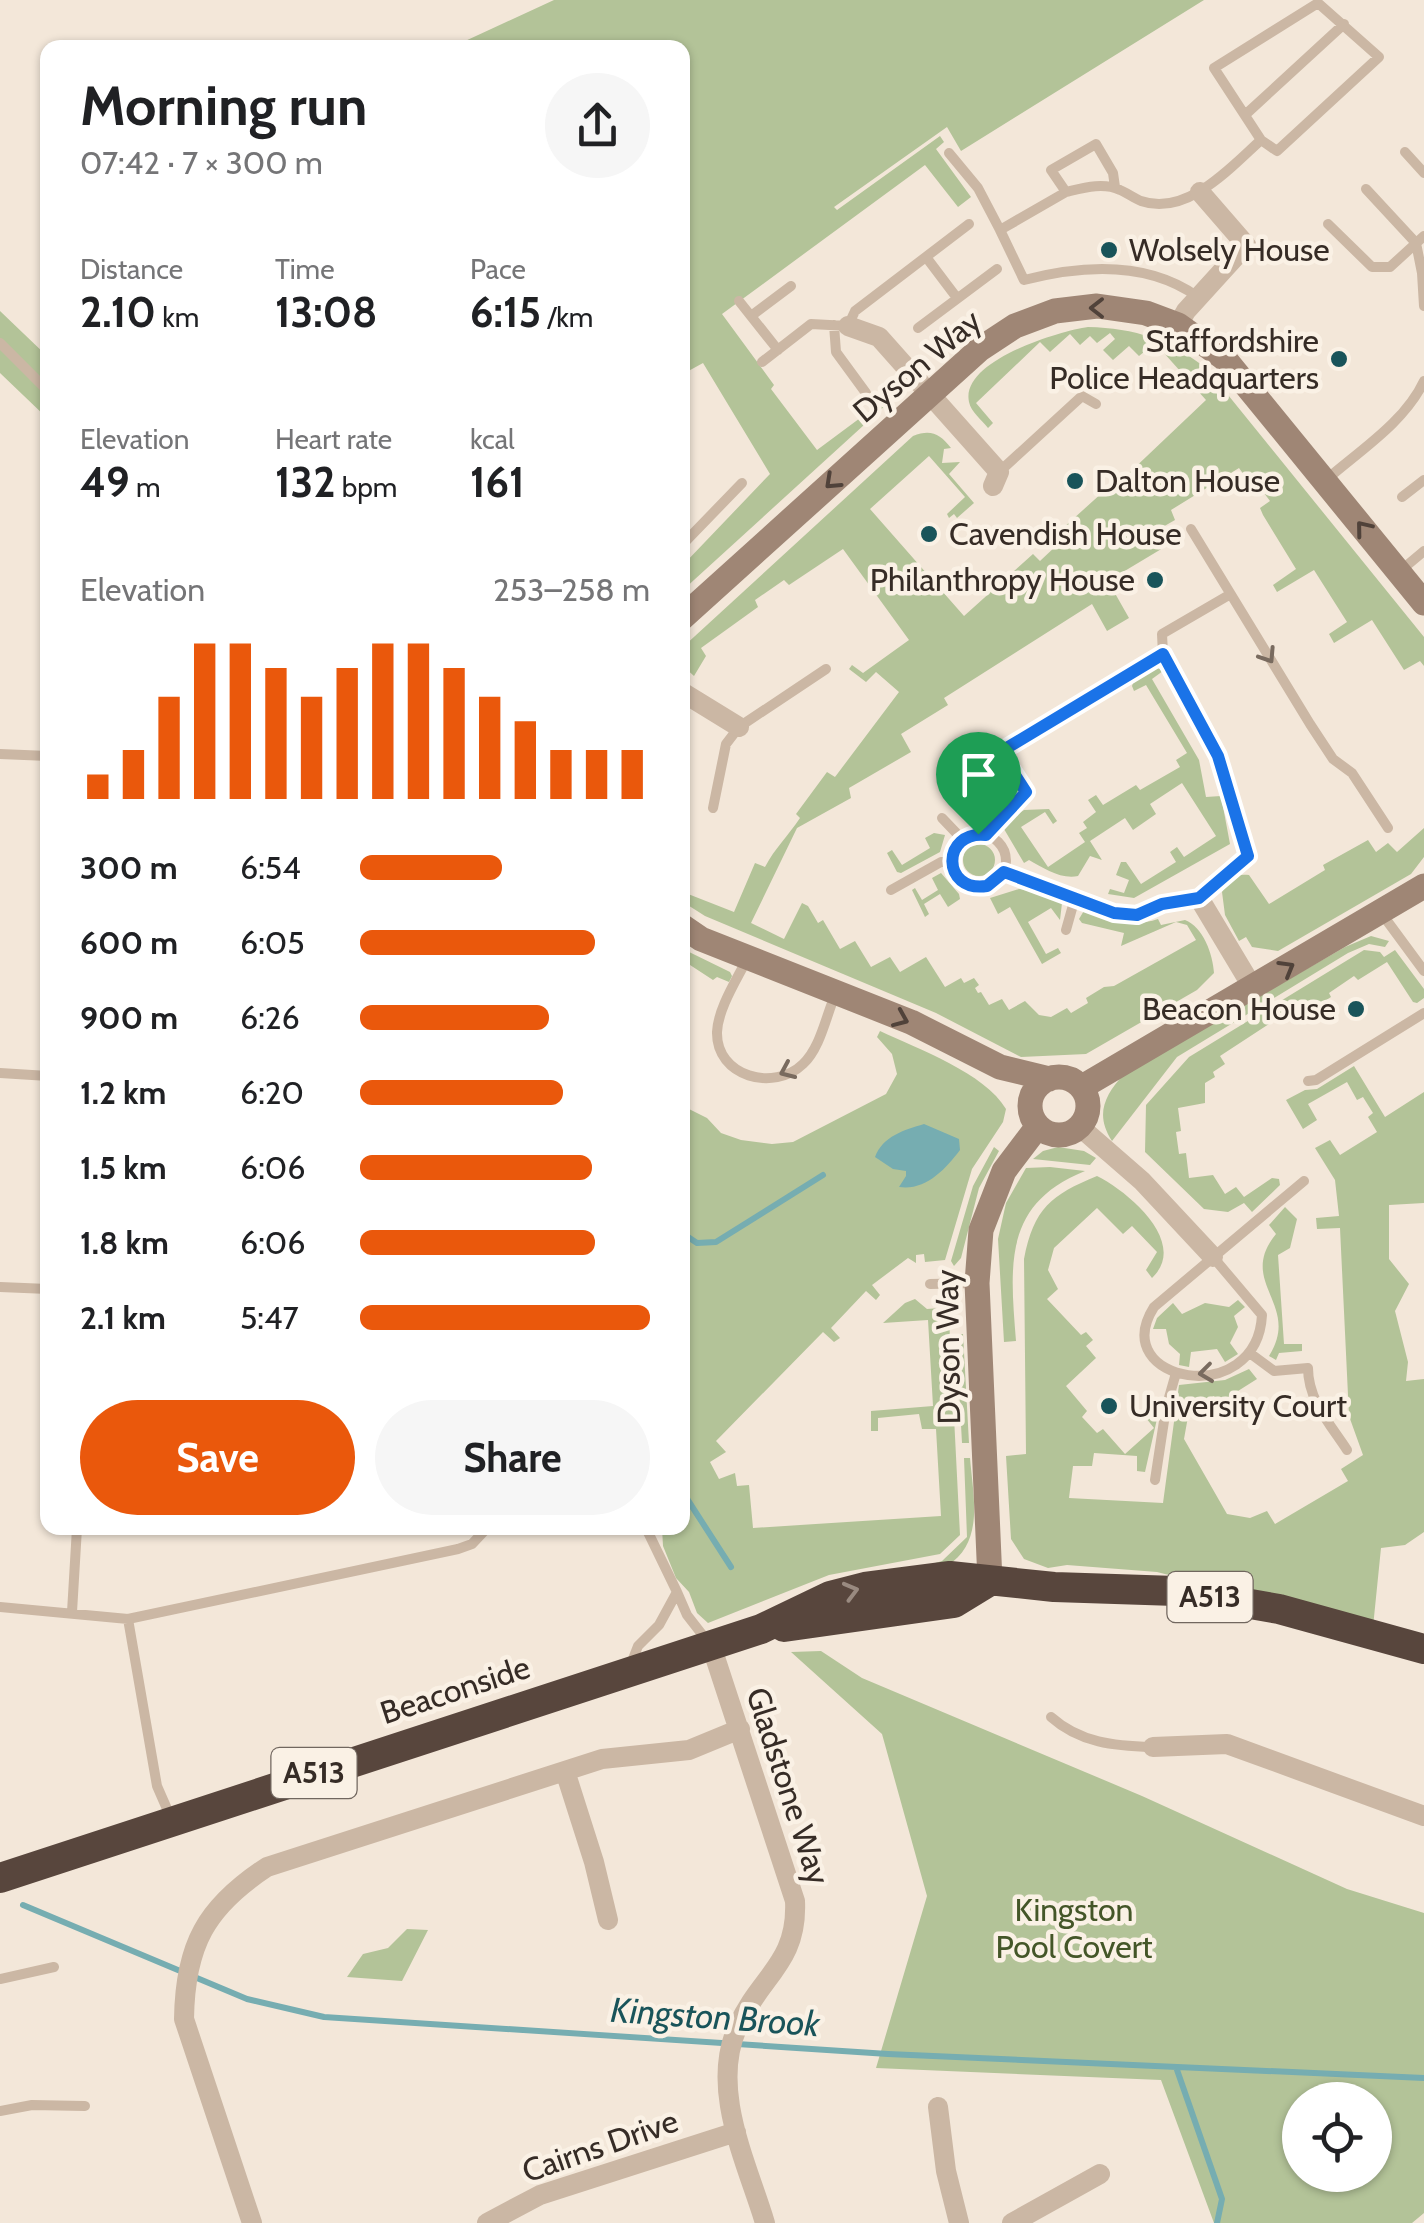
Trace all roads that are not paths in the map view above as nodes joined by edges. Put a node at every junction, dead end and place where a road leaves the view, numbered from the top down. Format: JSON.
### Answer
{"nodes":[{"id":1,"x":1344,"y":24,"type":"junction"},
{"id":2,"x":1245,"y":116,"type":"junction"},
{"id":3,"x":1262,"y":140,"type":"junction"},
{"id":4,"x":1405,"y":152,"type":"dead end"},
{"id":5,"x":950,"y":153,"type":"dead end"},
{"id":6,"x":1424,"y":173,"type":"edge"},
{"id":7,"x":1115,"y":187,"type":"junction"},
{"id":8,"x":1366,"y":190,"type":"dead end"},
{"id":9,"x":1066,"y":192,"type":"junction"},
{"id":10,"x":1200,"y":192,"type":"junction"},
{"id":11,"x":969,"y":224,"type":"dead end"},
{"id":12,"x":1328,"y":224,"type":"dead end"},
{"id":13,"x":1000,"y":230,"type":"junction"},
{"id":14,"x":1420,"y":240,"type":"edge"},
{"id":15,"x":926,"y":257,"type":"junction"},
{"id":16,"x":996,"y":269,"type":"dead end"},
{"id":17,"x":791,"y":286,"type":"dead end"},
{"id":18,"x":1198,"y":297,"type":"junction"},
{"id":19,"x":957,"y":298,"type":"junction"},
{"id":20,"x":740,"y":301,"type":"dead end"},
{"id":21,"x":1424,"y":306,"type":"edge"},
{"id":22,"x":752,"y":316,"type":"junction"},
{"id":23,"x":1178,"y":325,"type":"junction"},
{"id":24,"x":841,"y":326,"type":"junction"},
{"id":25,"x":918,"y":328,"type":"dead end"},
{"id":26,"x":0,"y":343,"type":"edge"},
{"id":27,"x":778,"y":350,"type":"junction"},
{"id":28,"x":762,"y":362,"type":"dead end"},
{"id":29,"x":1424,"y":381,"type":"edge"},
{"id":30,"x":40,"y":383,"type":"edge"},
{"id":31,"x":866,"y":393,"type":"dead end"},
{"id":32,"x":930,"y":393,"type":"junction"},
{"id":33,"x":1420,"y":398,"type":"edge"},
{"id":34,"x":1096,"y":404,"type":"dead end"},
{"id":35,"x":996,"y":479,"type":"joint"},
{"id":36,"x":1424,"y":480,"type":"edge"},
{"id":37,"x":1325,"y":481,"type":"junction"},
{"id":38,"x":742,"y":483,"type":"dead end"},
{"id":39,"x":1402,"y":497,"type":"dead end"},
{"id":40,"x":1191,"y":529,"type":"dead end"},
{"id":41,"x":690,"y":537,"type":"edge"},
{"id":42,"x":1424,"y":551,"type":"edge"},
{"id":43,"x":1398,"y":572,"type":"junction"},
{"id":44,"x":1229,"y":595,"type":"junction"},
{"id":45,"x":1424,"y":603,"type":"edge"},
{"id":46,"x":690,"y":611,"type":"edge"},
{"id":47,"x":1163,"y":654,"type":"junction"},
{"id":48,"x":826,"y":669,"type":"dead end"},
{"id":49,"x":690,"y":697,"type":"edge"},
{"id":50,"x":739,"y":727,"type":"junction"},
{"id":51,"x":0,"y":754,"type":"edge"},
{"id":52,"x":40,"y":756,"type":"edge"},
{"id":53,"x":713,"y":808,"type":"dead end"},
{"id":54,"x":942,"y":818,"type":"dead end"},
{"id":55,"x":1388,"y":828,"type":"dead end"},
{"id":56,"x":986,"y":835,"type":"junction"},
{"id":57,"x":963,"y":840,"type":"junction"},
{"id":58,"x":952,"y":862,"type":"junction"},
{"id":59,"x":1004,"y":872,"type":"junction"},
{"id":60,"x":1424,"y":886,"type":"edge"},
{"id":61,"x":892,"y":890,"type":"dead end"},
{"id":62,"x":1075,"y":898,"type":"junction"},
{"id":63,"x":1199,"y":898,"type":"junction"},
{"id":64,"x":1382,"y":914,"type":"junction"},
{"id":65,"x":1066,"y":930,"type":"dead end"},
{"id":66,"x":690,"y":932,"type":"edge"},
{"id":67,"x":748,"y":958,"type":"junction"},
{"id":68,"x":1424,"y":971,"type":"edge"},
{"id":69,"x":1252,"y":988,"type":"junction"},
{"id":70,"x":836,"y":992,"type":"junction"},
{"id":71,"x":1424,"y":1013,"type":"edge"},
{"id":72,"x":0,"y":1072,"type":"edge"},
{"id":73,"x":40,"y":1075,"type":"edge"},
{"id":74,"x":1049,"y":1079,"type":"junction"},
{"id":75,"x":1308,"y":1081,"type":"dead end"},
{"id":76,"x":1082,"y":1088,"type":"junction"},
{"id":77,"x":1038,"y":1126,"type":"junction"},
{"id":78,"x":1080,"y":1127,"type":"junction"},
{"id":79,"x":1304,"y":1181,"type":"dead end"},
{"id":80,"x":1214,"y":1257,"type":"junction"},
{"id":81,"x":930,"y":1284,"type":"dead end"},
{"id":82,"x":977,"y":1284,"type":"junction"},
{"id":83,"x":0,"y":1287,"type":"edge"},
{"id":84,"x":40,"y":1289,"type":"edge"},
{"id":85,"x":1251,"y":1354,"type":"junction"},
{"id":86,"x":1176,"y":1373,"type":"junction"},
{"id":87,"x":1347,"y":1450,"type":"dead end"},
{"id":88,"x":1155,"y":1480,"type":"dead end"},
{"id":89,"x":77,"y":1535,"type":"edge"},
{"id":90,"x":480,"y":1535,"type":"edge"},
{"id":91,"x":650,"y":1535,"type":"edge"},
{"id":92,"x":990,"y":1582,"type":"junction"},
{"id":93,"x":678,"y":1592,"type":"junction"},
{"id":94,"x":0,"y":1606,"type":"edge"},
{"id":95,"x":72,"y":1612,"type":"junction"},
{"id":96,"x":128,"y":1619,"type":"junction"},
{"id":97,"x":711,"y":1646,"type":"junction"},
{"id":98,"x":1424,"y":1649,"type":"edge"},
{"id":99,"x":629,"y":1670,"type":"junction"},
{"id":100,"x":1051,"y":1717,"type":"dead end"},
{"id":101,"x":740,"y":1729,"type":"junction"},
{"id":102,"x":1153,"y":1747,"type":"joint"},
{"id":103,"x":565,"y":1771,"type":"junction"},
{"id":104,"x":1424,"y":1816,"type":"edge"},
{"id":105,"x":172,"y":1820,"type":"junction"},
{"id":106,"x":0,"y":1878,"type":"edge"},
{"id":107,"x":608,"y":1920,"type":"dead end"},
{"id":108,"x":54,"y":1967,"type":"dead end"},
{"id":109,"x":0,"y":1979,"type":"edge"},
{"id":110,"x":86,"y":2106,"type":"dead end"},
{"id":111,"x":938,"y":2107,"type":"dead end"},
{"id":112,"x":0,"y":2111,"type":"edge"},
{"id":113,"x":736,"y":2132,"type":"junction"},
{"id":114,"x":1100,"y":2174,"type":"dead end"},
{"id":115,"x":252,"y":2223,"type":"edge"},
{"id":116,"x":487,"y":2223,"type":"edge"},
{"id":117,"x":765,"y":2223,"type":"edge"},
{"id":118,"x":959,"y":2223,"type":"edge"},
{"id":119,"x":1012,"y":2223,"type":"edge"}],
"edges":[{"from":1,"to":2,"type":"lane"},
{"from":1,"to":2,"type":"lane"},
{"from":1,"to":3,"type":"lane"},
{"from":2,"to":3,"type":"lane"},
{"from":3,"to":10,"type":"lane"},
{"from":4,"to":6,"type":"lane"},
{"from":5,"to":13,"type":"lane"},
{"from":7,"to":9,"type":"lane"},
{"from":7,"to":9,"type":"lane"},
{"from":7,"to":10,"type":"lane"},
{"from":8,"to":14,"type":"lane"},
{"from":9,"to":13,"type":"lane"},
{"from":10,"to":18,"type":"street"},
{"from":11,"to":15,"type":"lane"},
{"from":12,"to":14,"type":"lane"},
{"from":13,"to":18,"type":"lane"},
{"from":14,"to":21,"type":"lane"},
{"from":15,"to":19,"type":"lane"},
{"from":15,"to":24,"type":"lane"},
{"from":16,"to":19,"type":"lane"},
{"from":17,"to":22,"type":"lane"},
{"from":18,"to":23,"type":"street"},
{"from":19,"to":25,"type":"lane"},
{"from":20,"to":22,"type":"lane"},
{"from":22,"to":27,"type":"lane"},
{"from":23,"to":32,"type":"street","name":"Dyson Way","one_way":true},
{"from":23,"to":37,"type":"street","name":"Dyson Way"},
{"from":24,"to":27,"type":"lane"},
{"from":24,"to":31,"type":"lane"},
{"from":24,"to":32,"type":"street"},
{"from":26,"to":30,"type":"lane"},
{"from":27,"to":28,"type":"lane"},
{"from":29,"to":33,"type":"lane"},
{"from":32,"to":35,"type":"street"},
{"from":32,"to":46,"type":"street","name":"Dyson Way","one_way":true},
{"from":33,"to":37,"type":"lane"},
{"from":34,"to":35,"type":"lane"},
{"from":36,"to":39,"type":"lane"},
{"from":43,"to":37,"type":"street","name":"Dyson Way","one_way":true},
{"from":38,"to":41,"type":"lane"},
{"from":40,"to":44,"type":"lane"},
{"from":42,"to":43,"type":"lane"},
{"from":43,"to":45,"type":"street","name":"Dyson Way"},
{"from":44,"to":47,"type":"lane"},
{"from":44,"to":55,"type":"lane","one_way":true},
{"from":47,"to":56,"type":"lane"},
{"from":47,"to":63,"type":"lane"},
{"from":48,"to":50,"type":"lane"},
{"from":49,"to":50,"type":"street"},
{"from":50,"to":53,"type":"lane"},
{"from":51,"to":52,"type":"lane"},
{"from":54,"to":57,"type":"lane"},
{"from":56,"to":57,"type":"lane"},
{"from":56,"to":59,"type":"lane"},
{"from":57,"to":58,"type":"lane"},
{"from":58,"to":59,"type":"lane"},
{"from":58,"to":61,"type":"lane"},
{"from":59,"to":62,"type":"lane"},
{"from":60,"to":64,"type":"street"},
{"from":62,"to":63,"type":"lane"},
{"from":62,"to":65,"type":"lane"},
{"from":63,"to":69,"type":"street"},
{"from":64,"to":68,"type":"lane"},
{"from":69,"to":64,"type":"street","one_way":true},
{"from":66,"to":67,"type":"street"},
{"from":67,"to":70,"type":"street"},
{"from":70,"to":67,"type":"lane","one_way":true},
{"from":69,"to":76,"type":"street"},
{"from":70,"to":74,"type":"street","one_way":true},
{"from":71,"to":75,"type":"lane"},
{"from":72,"to":73,"type":"lane"},
{"from":74,"to":76,"type":"street"},
{"from":74,"to":77,"type":"street"},
{"from":76,"to":78,"type":"street"},
{"from":77,"to":78,"type":"street"},
{"from":77,"to":82,"type":"street","name":"Dyson Way"},
{"from":78,"to":80,"type":"street"},
{"from":79,"to":80,"type":"lane"},
{"from":80,"to":85,"type":"lane"},
{"from":80,"to":86,"type":"lane"},
{"from":81,"to":82,"type":"lane"},
{"from":82,"to":92,"type":"street","name":"Dyson Way"},
{"from":83,"to":84,"type":"lane"},
{"from":85,"to":86,"type":"lane","one_way":true},
{"from":85,"to":87,"type":"lane"},
{"from":86,"to":88,"type":"lane"},
{"from":89,"to":95,"type":"lane"},
{"from":90,"to":96,"type":"lane"},
{"from":91,"to":93,"type":"lane"},
{"from":92,"to":97,"type":"highway","name":"Beaconside","number":"A513"},
{"from":92,"to":98,"type":"highway","name":"Beaconside","number":"A513"},
{"from":93,"to":97,"type":"lane"},
{"from":93,"to":99,"type":"lane"},
{"from":94,"to":95,"type":"lane"},
{"from":95,"to":96,"type":"lane"},
{"from":96,"to":105,"type":"lane"},
{"from":97,"to":99,"type":"highway","name":"Beaconside","number":"A513"},
{"from":97,"to":101,"type":"street","name":"Gladstone Way"},
{"from":99,"to":105,"type":"highway","name":"Beaconside","number":"A513"},
{"from":100,"to":102,"type":"lane"},
{"from":101,"to":103,"type":"street"},
{"from":101,"to":113,"type":"street","name":"Gladstone Way"},
{"from":102,"to":104,"type":"street"},
{"from":103,"to":107,"type":"street"},
{"from":103,"to":115,"type":"street"},
{"from":105,"to":106,"type":"highway","name":"Beaconside","number":"A513"},
{"from":108,"to":109,"type":"lane"},
{"from":110,"to":112,"type":"lane"},
{"from":111,"to":118,"type":"street"},
{"from":113,"to":116,"type":"street","name":"Cairns Drive"},
{"from":113,"to":117,"type":"street","name":"Gladstone Way"},
{"from":114,"to":119,"type":"street"}]}
